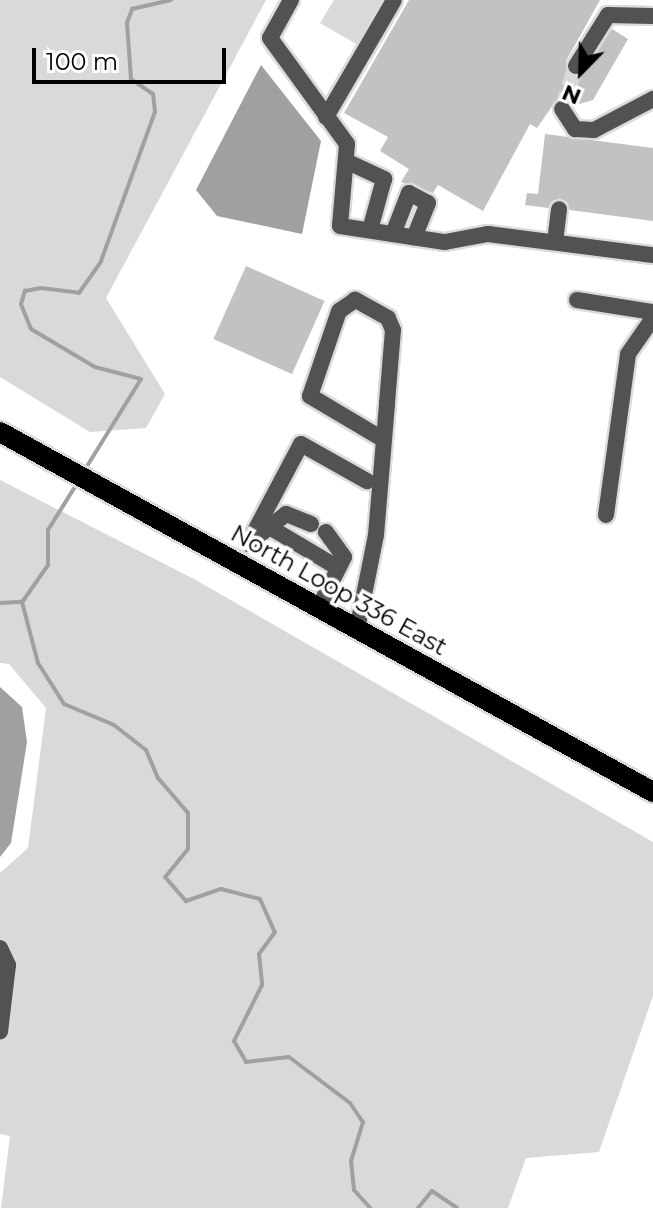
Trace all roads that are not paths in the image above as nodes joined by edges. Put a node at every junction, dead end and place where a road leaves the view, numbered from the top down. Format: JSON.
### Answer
{"nodes":[{"id":1,"x":291,"y":0,"type":"edge"},
{"id":2,"x":394,"y":0,"type":"edge"},
{"id":3,"x":653,"y":16,"type":"edge"},
{"id":4,"x":576,"y":66,"type":"tunnel mouth"},
{"id":5,"x":653,"y":99,"type":"edge"},
{"id":6,"x":562,"y":109,"type":"dead end"},
{"id":7,"x":326,"y":117,"type":"junction"},
{"id":8,"x":350,"y":163,"type":"junction"},
{"id":9,"x":559,"y":209,"type":"dead end"},
{"id":10,"x":370,"y":230,"type":"junction"},
{"id":11,"x":393,"y":234,"type":"junction"},
{"id":12,"x":414,"y":237,"type":"junction"},
{"id":13,"x":555,"y":242,"type":"junction"},
{"id":14,"x":653,"y":255,"type":"edge"},
{"id":15,"x":577,"y":300,"type":"dead end"},
{"id":16,"x":653,"y":312,"type":"edge"},
{"id":17,"x":653,"y":318,"type":"edge"},
{"id":18,"x":0,"y":432,"type":"edge"},
{"id":19,"x":384,"y":440,"type":"junction"},
{"id":20,"x":367,"y":481,"type":"dead end"},
{"id":21,"x":606,"y":515,"type":"dead end"},
{"id":22,"x":271,"y":528,"type":"junction"},
{"id":23,"x":248,"y":544,"type":"junction"},
{"id":24,"x":237,"y":565,"type":"junction"},
{"id":25,"x":338,"y":568,"type":"junction"},
{"id":26,"x":318,"y":609,"type":"junction"},
{"id":27,"x":357,"y":630,"type":"junction"},
{"id":28,"x":653,"y":792,"type":"edge"},
{"id":29,"x":0,"y":948,"type":"edge"},
{"id":30,"x":0,"y":1032,"type":"edge"}],
"edges":[{"from":1,"to":7,"type":"street"},
{"from":2,"to":7,"type":"street"},
{"from":3,"to":4,"type":"street"},
{"from":5,"to":6,"type":"street"},
{"from":7,"to":8,"type":"street"},
{"from":8,"to":10,"type":"street"},
{"from":8,"to":10,"type":"street"},
{"from":9,"to":13,"type":"street"},
{"from":10,"to":11,"type":"street"},
{"from":11,"to":12,"type":"street"},
{"from":11,"to":12,"type":"street"},
{"from":12,"to":13,"type":"street"},
{"from":13,"to":14,"type":"street"},
{"from":15,"to":16,"type":"street"},
{"from":17,"to":21,"type":"street"},
{"from":18,"to":24,"type":"main road","name":"North Loop 336 East"},
{"from":19,"to":19,"type":"street"},
{"from":19,"to":27,"type":"street"},
{"from":20,"to":23,"type":"street"},
{"from":22,"to":23,"type":"street"},
{"from":22,"to":25,"type":"street"},
{"from":22,"to":25,"type":"street"},
{"from":23,"to":24,"type":"street"},
{"from":24,"to":26,"type":"main road","name":"North Loop 336 East"},
{"from":25,"to":26,"type":"street"},
{"from":26,"to":27,"type":"main road","name":"North Loop 336 East"},
{"from":27,"to":28,"type":"main road","name":"North Loop 336 East"},
{"from":29,"to":30,"type":"street"}]}
